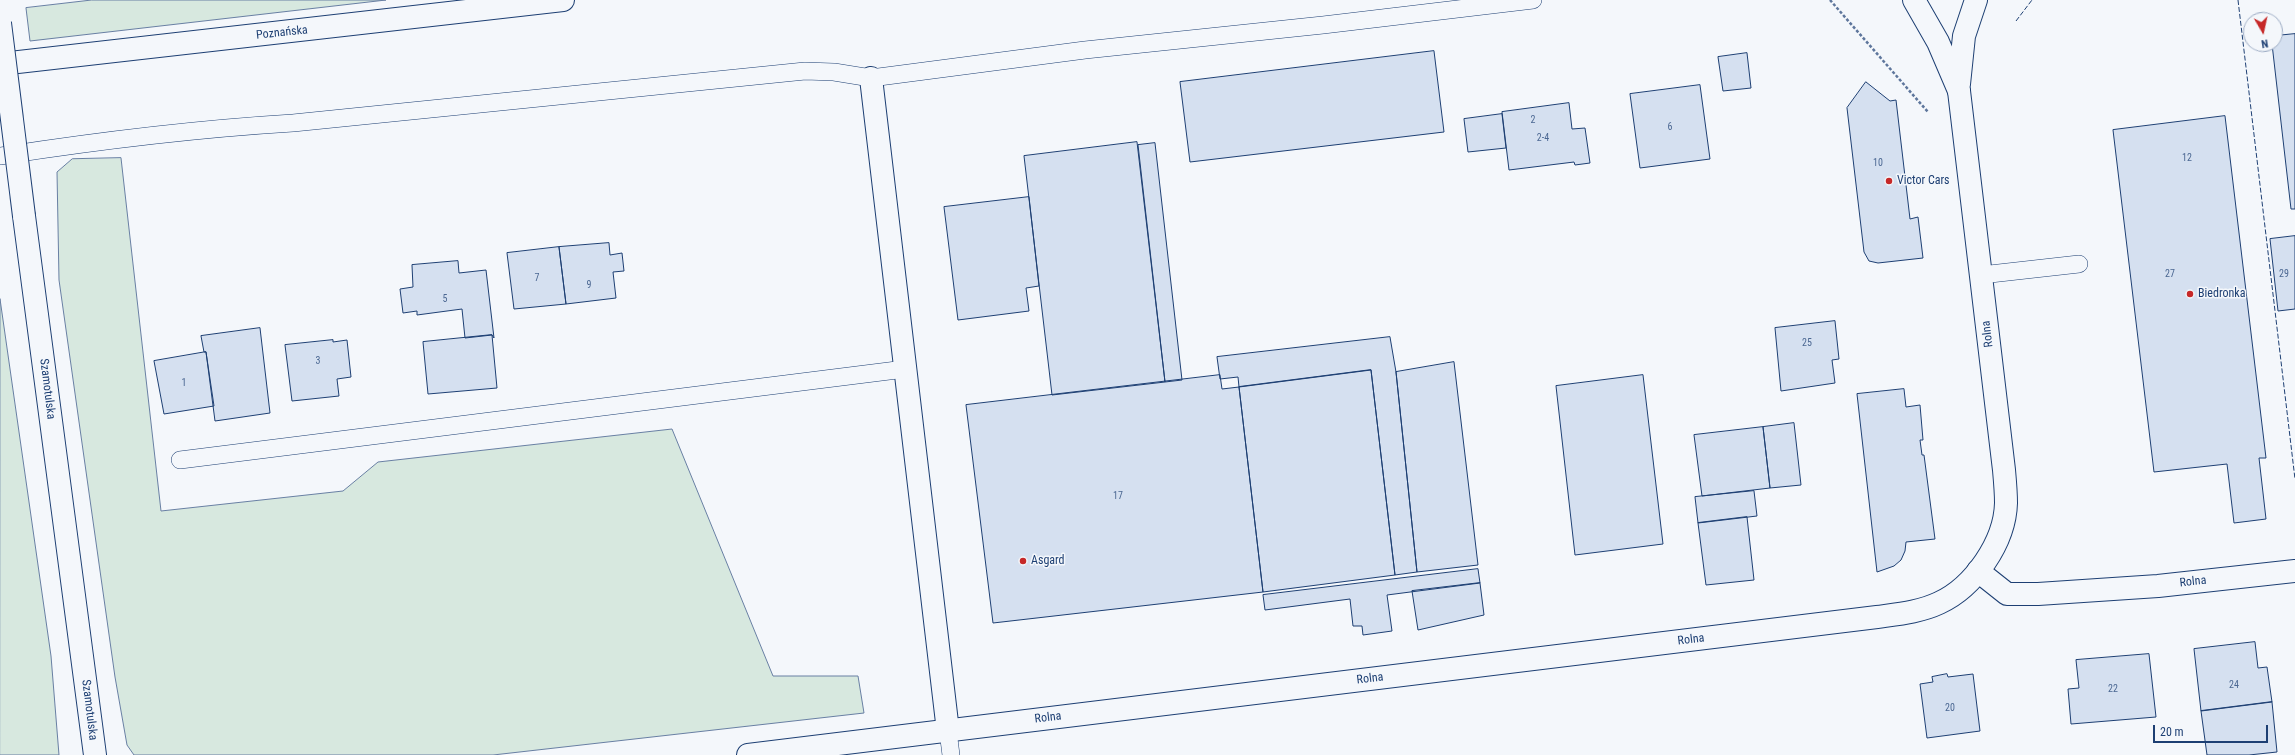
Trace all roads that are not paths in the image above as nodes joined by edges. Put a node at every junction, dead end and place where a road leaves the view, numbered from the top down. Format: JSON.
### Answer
{"nodes":[{"id":1,"x":563,"y":0,"type":"edge"},
{"id":2,"x":1533,"y":0,"type":"edge"},
{"id":3,"x":1914,"y":0,"type":"edge"},
{"id":4,"x":1976,"y":0,"type":"edge"},
{"id":5,"x":0,"y":23,"type":"edge"},
{"id":6,"x":30,"y":61,"type":"junction"},
{"id":7,"x":0,"y":64,"type":"edge"},
{"id":8,"x":0,"y":72,"type":"edge"},
{"id":9,"x":871,"y":78,"type":"junction"},
{"id":10,"x":1959,"y":91,"type":"junction"},
{"id":11,"x":0,"y":156,"type":"edge"},
{"id":12,"x":2079,"y":264,"type":"dead end"},
{"id":13,"x":1981,"y":274,"type":"junction"},
{"id":14,"x":905,"y":369,"type":"junction"},
{"id":15,"x":180,"y":460,"type":"dead end"},
{"id":16,"x":1978,"y":571,"type":"junction"},
{"id":17,"x":2295,"y":571,"type":"edge"},
{"id":18,"x":948,"y":731,"type":"junction"},
{"id":19,"x":95,"y":755,"type":"edge"},
{"id":20,"x":748,"y":755,"type":"edge"},
{"id":21,"x":951,"y":755,"type":"edge"}],
"edges":[{"from":1,"to":6,"type":"street","name":"Poznańska"},
{"from":2,"to":9,"type":"lane"},
{"from":3,"to":10,"type":"street"},
{"from":4,"to":10,"type":"street"},
{"from":5,"to":19,"type":"street","name":"Szamotulska","bridge":true},
{"from":6,"to":7,"type":"street","name":"Poznańska"},
{"from":6,"to":8,"type":"lane"},
{"from":9,"to":11,"type":"lane"},
{"from":9,"to":14,"type":"street"},
{"from":10,"to":13,"type":"street","name":"Rolna"},
{"from":12,"to":13,"type":"lane"},
{"from":13,"to":16,"type":"street","name":"Rolna"},
{"from":14,"to":15,"type":"lane"},
{"from":14,"to":18,"type":"street"},
{"from":16,"to":17,"type":"street","name":"Rolna"},
{"from":16,"to":18,"type":"street","name":"Rolna"},
{"from":18,"to":20,"type":"street","name":"Rolna"},
{"from":18,"to":21,"type":"lane"}]}
